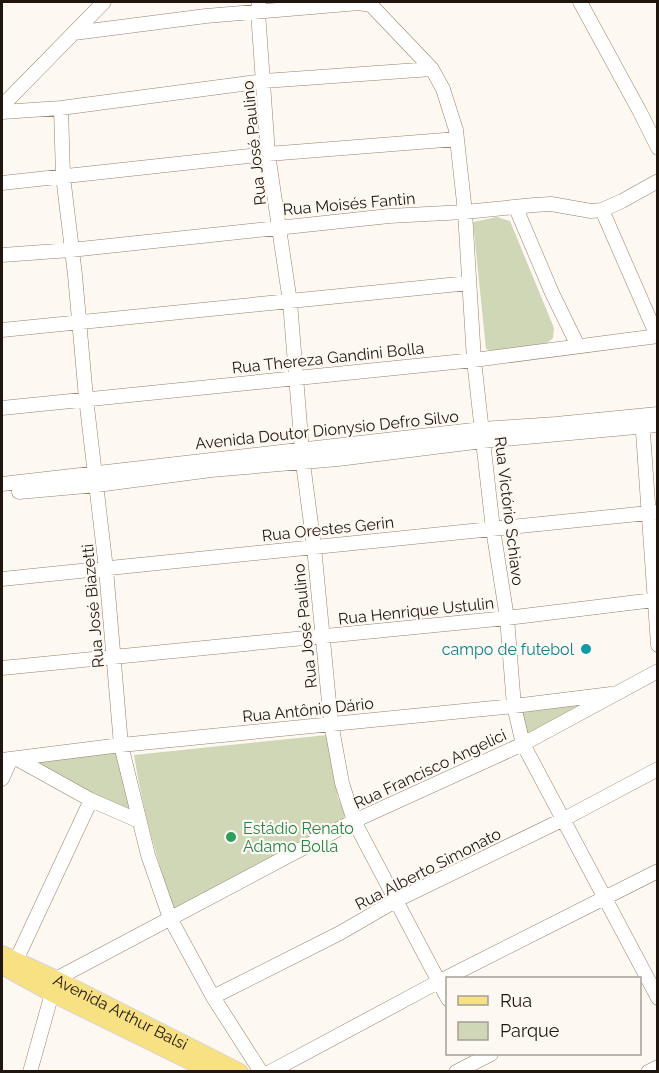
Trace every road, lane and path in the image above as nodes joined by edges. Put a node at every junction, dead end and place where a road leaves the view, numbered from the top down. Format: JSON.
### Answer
{"nodes":[{"id":1,"x":104,"y":2,"type":"edge"},
{"id":2,"x":580,"y":2,"type":"edge"},
{"id":3,"x":256,"y":10,"type":"edge"},
{"id":4,"x":74,"y":33,"type":"junction"},
{"id":5,"x":432,"y":69,"type":"junction"},
{"id":6,"x":264,"y":81,"type":"junction"},
{"id":7,"x":2,"y":106,"type":"edge"},
{"id":8,"x":61,"y":108,"type":"junction"},
{"id":9,"x":2,"y":112,"type":"edge"},
{"id":10,"x":457,"y":139,"type":"junction"},
{"id":11,"x":657,"y":148,"type":"edge"},
{"id":12,"x":268,"y":154,"type":"junction"},
{"id":13,"x":63,"y":176,"type":"junction"},
{"id":14,"x":657,"y":181,"type":"edge"},
{"id":15,"x":2,"y":183,"type":"edge"},
{"id":16,"x":516,"y":208,"type":"junction"},
{"id":17,"x":602,"y":210,"type":"junction"},
{"id":18,"x":465,"y":212,"type":"junction"},
{"id":19,"x":279,"y":227,"type":"junction"},
{"id":20,"x":71,"y":250,"type":"junction"},
{"id":21,"x":2,"y":255,"type":"edge"},
{"id":22,"x":469,"y":283,"type":"junction"},
{"id":23,"x":290,"y":302,"type":"junction"},
{"id":24,"x":78,"y":322,"type":"junction"},
{"id":25,"x":2,"y":330,"type":"edge"},
{"id":26,"x":657,"y":336,"type":"edge"},
{"id":27,"x":578,"y":346,"type":"junction"},
{"id":28,"x":474,"y":360,"type":"junction"},
{"id":29,"x":296,"y":378,"type":"junction"},
{"id":30,"x":86,"y":398,"type":"junction"},
{"id":31,"x":2,"y":408,"type":"edge"},
{"id":32,"x":657,"y":414,"type":"edge"},
{"id":33,"x":648,"y":423,"type":"edge"},
{"id":34,"x":482,"y":435,"type":"junction"},
{"id":35,"x":302,"y":456,"type":"junction"},
{"id":36,"x":96,"y":479,"type":"junction"},
{"id":37,"x":2,"y":484,"type":"edge"},
{"id":38,"x":2,"y":493,"type":"edge"},
{"id":39,"x":653,"y":512,"type":"edge"},
{"id":40,"x":492,"y":529,"type":"junction"},
{"id":41,"x":314,"y":547,"type":"junction"},
{"id":42,"x":106,"y":569,"type":"junction"},
{"id":43,"x":2,"y":579,"type":"edge"},
{"id":44,"x":654,"y":600,"type":"junction"},
{"id":45,"x":507,"y":618,"type":"junction"},
{"id":46,"x":322,"y":636,"type":"junction"},
{"id":47,"x":657,"y":645,"type":"edge"},
{"id":48,"x":114,"y":656,"type":"junction"},
{"id":49,"x":2,"y":668,"type":"edge"},
{"id":50,"x":657,"y":671,"type":"edge"},
{"id":51,"x":618,"y":693,"type":"junction"},
{"id":52,"x":514,"y":706,"type":"junction"},
{"id":53,"x":331,"y":723,"type":"junction"},
{"id":54,"x":524,"y":744,"type":"junction"},
{"id":55,"x":121,"y":745,"type":"junction"},
{"id":56,"x":10,"y":760,"type":"edge"},
{"id":57,"x":657,"y":769,"type":"edge"},
{"id":58,"x":2,"y":779,"type":"edge"},
{"id":59,"x":92,"y":800,"type":"junction"},
{"id":60,"x":564,"y":819,"type":"junction"},
{"id":61,"x":139,"y":821,"type":"junction"},
{"id":62,"x":354,"y":821,"type":"junction"},
{"id":63,"x":657,"y":871,"type":"edge"},
{"id":64,"x":605,"y":899,"type":"junction"},
{"id":65,"x":398,"y":900,"type":"junction"},
{"id":66,"x":170,"y":918,"type":"junction"},
{"id":67,"x":8,"y":963,"type":"edge"},
{"id":68,"x":648,"y":974,"type":"edge"},
{"id":69,"x":448,"y":977,"type":"edge"},
{"id":70,"x":446,"y":978,"type":"edge"},
{"id":71,"x":438,"y":982,"type":"junction"},
{"id":72,"x":54,"y":986,"type":"junction"},
{"id":73,"x":213,"y":997,"type":"junction"},
{"id":74,"x":446,"y":997,"type":"edge"},
{"id":75,"x":657,"y":998,"type":"edge"},
{"id":76,"x":114,"y":1016,"type":"junction"},
{"id":77,"x":483,"y":1055,"type":"edge"},
{"id":78,"x":657,"y":1067,"type":"edge"},
{"id":79,"x":30,"y":1071,"type":"edge"},
{"id":80,"x":212,"y":1071,"type":"edge"},
{"id":81,"x":240,"y":1071,"type":"edge"},
{"id":82,"x":261,"y":1071,"type":"edge"},
{"id":83,"x":270,"y":1071,"type":"edge"},
{"id":84,"x":456,"y":1071,"type":"edge"},
{"id":85,"x":487,"y":1071,"type":"edge"},
{"id":86,"x":648,"y":1071,"type":"edge"}],
"edges":[{"from":1,"to":4,"type":"street"},
{"from":2,"to":11,"type":"street"},
{"from":3,"to":4,"type":"street","name":"Rua Victório Schiavo"},
{"from":3,"to":5,"type":"street","name":"Rua Victório Schiavo"},
{"from":3,"to":6,"type":"street","name":"Rua José Paulino"},
{"from":4,"to":7,"type":"street"},
{"from":5,"to":6,"type":"street"},
{"from":5,"to":10,"type":"street","name":"Rua Victório Schiavo"},
{"from":6,"to":8,"type":"street"},
{"from":6,"to":12,"type":"street","name":"Rua José Paulino"},
{"from":8,"to":9,"type":"street"},
{"from":8,"to":13,"type":"street","name":"Rua José Biazetti"},
{"from":10,"to":12,"type":"street"},
{"from":10,"to":18,"type":"street","name":"Rua Victório Schiavo"},
{"from":12,"to":13,"type":"street"},
{"from":12,"to":19,"type":"street","name":"Rua José Paulino"},
{"from":13,"to":15,"type":"street"},
{"from":13,"to":20,"type":"street","name":"Rua José Biazetti"},
{"from":14,"to":17,"type":"street"},
{"from":16,"to":17,"type":"street","name":"Rua Moisés Fantin"},
{"from":16,"to":18,"type":"street","name":"Rua Moisés Fantin"},
{"from":16,"to":27,"type":"street"},
{"from":17,"to":26,"type":"street"},
{"from":18,"to":19,"type":"street","name":"Rua Moisés Fantin"},
{"from":18,"to":22,"type":"street","name":"Rua Victório Schiavo"},
{"from":19,"to":20,"type":"street","name":"Rua Moisés Fantin"},
{"from":19,"to":23,"type":"street","name":"Rua José Paulino"},
{"from":20,"to":21,"type":"street","name":"Rua Moisés Fantin"},
{"from":20,"to":24,"type":"street","name":"Rua José Biazetti"},
{"from":22,"to":23,"type":"street"},
{"from":22,"to":28,"type":"street","name":"Rua Victório Schiavo"},
{"from":23,"to":24,"type":"street"},
{"from":23,"to":29,"type":"street","name":"Rua José Paulino"},
{"from":24,"to":25,"type":"street"},
{"from":24,"to":30,"type":"street","name":"Rua José Biazetti"},
{"from":26,"to":27,"type":"street","name":"Rua Thereza Gandini Bolla"},
{"from":27,"to":28,"type":"street","name":"Rua Thereza Gandini Bolla"},
{"from":28,"to":29,"type":"street","name":"Rua Thereza Gandini Bolla"},
{"from":28,"to":34,"type":"street","name":"Rua Victório Schiavo"},
{"from":29,"to":30,"type":"street","name":"Rua Thereza Gandini Bolla"},
{"from":29,"to":35,"type":"street","name":"Rua José Paulino"},
{"from":30,"to":31,"type":"street","name":"Rua Thereza Gandini Bolla"},
{"from":30,"to":36,"type":"street","name":"Rua José Biazetti"},
{"from":32,"to":33,"type":"street","name":"Avenida Doutor Dionysio Defro Silvo"},
{"from":33,"to":34,"type":"street","name":"Avenida Doutor Dionysio Defro Silvo"},
{"from":33,"to":39,"type":"street"},
{"from":34,"to":35,"type":"street","name":"Avenida Doutor Dionysio Defro Silvo"},
{"from":34,"to":40,"type":"street","name":"Rua Victório Schiavo"},
{"from":35,"to":36,"type":"street","name":"Avenida Doutor Dionysio Defro Silvo"},
{"from":35,"to":41,"type":"street","name":"Rua José Paulino"},
{"from":36,"to":37,"type":"street","name":"Avenida Doutor Dionysio Defro Silvo"},
{"from":36,"to":38,"type":"street","name":"Avenida Doutor Dionysio Defro Silvo"},
{"from":36,"to":42,"type":"street","name":"Rua José Biazetti"},
{"from":39,"to":40,"type":"street","name":"Rua Orestes Gerin"},
{"from":39,"to":44,"type":"street"},
{"from":40,"to":41,"type":"street","name":"Rua Orestes Gerin"},
{"from":40,"to":45,"type":"street","name":"Rua Victório Schiavo"},
{"from":41,"to":42,"type":"street","name":"Rua Orestes Gerin"},
{"from":41,"to":46,"type":"street","name":"Rua José Paulino"},
{"from":42,"to":43,"type":"street","name":"Rua Orestes Gerin"},
{"from":42,"to":48,"type":"street","name":"Rua José Biazetti"},
{"from":44,"to":45,"type":"street","name":"Rua Henrique Ustulin"},
{"from":44,"to":47,"type":"street"},
{"from":45,"to":46,"type":"street","name":"Rua Henrique Ustulin"},
{"from":45,"to":52,"type":"street","name":"Rua Victório Schiavo"},
{"from":46,"to":48,"type":"street","name":"Rua Henrique Ustulin"},
{"from":46,"to":53,"type":"street","name":"Rua José Paulino"},
{"from":48,"to":49,"type":"street","name":"Rua Henrique Ustulin"},
{"from":48,"to":55,"type":"street","name":"Rua José Biazetti"},
{"from":50,"to":51,"type":"street","name":"Rua Francisco Angelici"},
{"from":51,"to":52,"type":"street","name":"Rua Antônio Dário"},
{"from":51,"to":54,"type":"street","name":"Rua Francisco Angelici"},
{"from":52,"to":53,"type":"street","name":"Rua Antônio Dário"},
{"from":52,"to":54,"type":"street","name":"Rua Victório Schiavo"},
{"from":53,"to":55,"type":"street","name":"Rua Antônio Dário"},
{"from":53,"to":62,"type":"street","name":"Rua José Paulino"},
{"from":54,"to":60,"type":"street","name":"Rua Victório Schiavo"},
{"from":54,"to":62,"type":"street","name":"Rua Francisco Angelici"},
{"from":55,"to":56,"type":"street","name":"Rua Antônio Dário"},
{"from":55,"to":61,"type":"street","name":"Rua José Biazetti"},
{"from":56,"to":58,"type":"street"},
{"from":56,"to":59,"type":"street"},
{"from":57,"to":60,"type":"street","name":"Rua Alberto Simonato"},
{"from":59,"to":61,"type":"street"},
{"from":59,"to":67,"type":"street"},
{"from":60,"to":64,"type":"street","name":"Rua Victório Schiavo"},
{"from":60,"to":65,"type":"street","name":"Rua Alberto Simonato"},
{"from":61,"to":66,"type":"street","name":"Rua José Biazetti"},
{"from":62,"to":65,"type":"street","name":"Rua José Paulino"},
{"from":62,"to":66,"type":"street","name":"Rua Francisco Angelici"},
{"from":63,"to":64,"type":"street"},
{"from":64,"to":68,"type":"street","name":"Rua Victório Schiavo"},
{"from":64,"to":69,"type":"street"},
{"from":65,"to":71,"type":"street","name":"Rua José Paulino"},
{"from":65,"to":73,"type":"street","name":"Rua Alberto Simonato"},
{"from":66,"to":72,"type":"street","name":"Rua Francisco Angelici"},
{"from":66,"to":73,"type":"street","name":"Rua José Biazetti"},
{"from":67,"to":72,"type":"main road","name":"Avenida Arthur Balsi"},
{"from":68,"to":75,"type":"street","name":"Rua Victório Schiavo"},
{"from":70,"to":71,"type":"street"},
{"from":71,"to":74,"type":"street","name":"Rua José Paulino"},
{"from":71,"to":83,"type":"street"},
{"from":72,"to":76,"type":"main road","name":"Avenida Arthur Balsi"},
{"from":72,"to":79,"type":"street"},
{"from":73,"to":82,"type":"street","name":"Rua José Biazetti"},
{"from":76,"to":80,"type":"main road","name":"Avenida Arthur Balsi"},
{"from":76,"to":81,"type":"main road","name":"Avenida Arthur Balsi"},
{"from":77,"to":84,"type":"street"},
{"from":77,"to":85,"type":"street"},
{"from":78,"to":86,"type":"street"}]}
